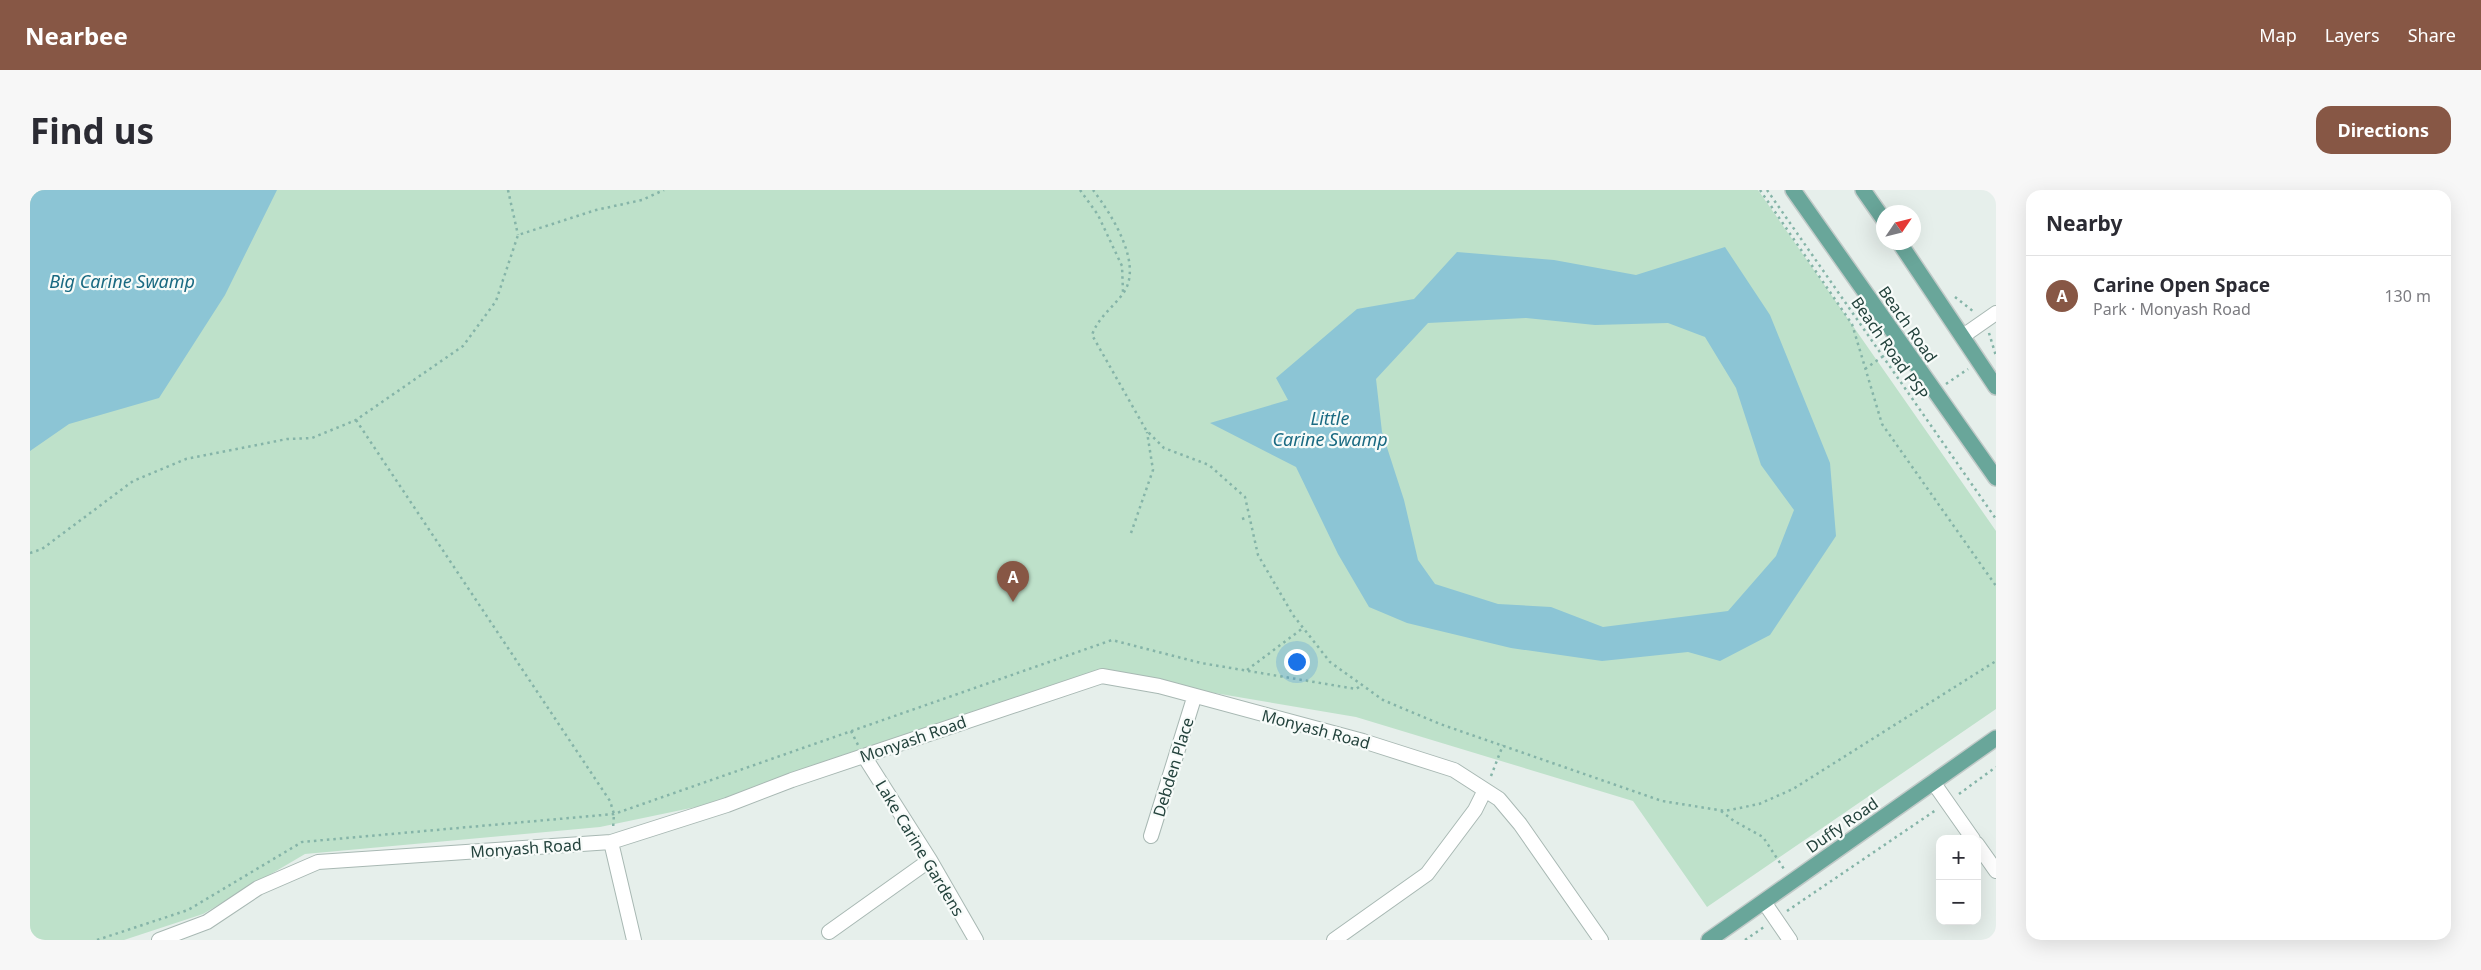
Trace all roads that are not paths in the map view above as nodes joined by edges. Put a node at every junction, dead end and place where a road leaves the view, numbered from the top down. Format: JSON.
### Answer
{"nodes":[{"id":1,"x":1794,"y":190,"type":"edge"},
{"id":2,"x":1863,"y":190,"type":"edge"},
{"id":3,"x":1876,"y":209,"type":"edge"},
{"id":4,"x":1904,"y":250,"type":"edge"},
{"id":5,"x":1996,"y":313,"type":"edge"},
{"id":6,"x":1963,"y":336,"type":"junction"},
{"id":7,"x":1996,"y":387,"type":"edge"},
{"id":8,"x":1996,"y":478,"type":"edge"},
{"id":9,"x":1194,"y":698,"type":"junction"},
{"id":10,"x":1996,"y":738,"type":"edge"},
{"id":11,"x":864,"y":756,"type":"junction"},
{"id":12,"x":1933,"y":782,"type":"junction"},
{"id":13,"x":1485,"y":790,"type":"junction"},
{"id":14,"x":1970,"y":835,"type":"edge"},
{"id":15,"x":1151,"y":836,"type":"dead end"},
{"id":16,"x":611,"y":842,"type":"junction"},
{"id":17,"x":1981,"y":850,"type":"edge"},
{"id":18,"x":930,"y":860,"type":"junction"},
{"id":19,"x":1996,"y":871,"type":"edge"},
{"id":20,"x":1764,"y":902,"type":"junction"},
{"id":21,"x":829,"y":932,"type":"dead end"},
{"id":22,"x":159,"y":940,"type":"edge"},
{"id":23,"x":634,"y":940,"type":"edge"},
{"id":24,"x":976,"y":940,"type":"edge"},
{"id":25,"x":1334,"y":940,"type":"edge"},
{"id":26,"x":1601,"y":940,"type":"edge"},
{"id":27,"x":1709,"y":940,"type":"edge"},
{"id":28,"x":1790,"y":940,"type":"edge"}],
"edges":[{"from":1,"to":8,"type":"main road","name":"Beach Road"},
{"from":2,"to":3,"type":"main road"},
{"from":4,"to":6,"type":"main road"},
{"from":5,"to":6,"type":"street"},
{"from":6,"to":7,"type":"main road"},
{"from":9,"to":11,"type":"street","name":"Monyash Road"},
{"from":9,"to":13,"type":"street","name":"Monyash Road"},
{"from":9,"to":15,"type":"street","name":"Debden Place"},
{"from":10,"to":12,"type":"main road","name":"Duffy Road"},
{"from":11,"to":16,"type":"street","name":"Monyash Road"},
{"from":11,"to":18,"type":"street","name":"Lake Carine Gardens"},
{"from":12,"to":14,"type":"street"},
{"from":12,"to":20,"type":"main road","name":"Duffy Road"},
{"from":13,"to":25,"type":"street"},
{"from":13,"to":26,"type":"street","name":"Monyash Road"},
{"from":16,"to":22,"type":"street","name":"Monyash Road"},
{"from":16,"to":23,"type":"street"},
{"from":17,"to":19,"type":"street"},
{"from":18,"to":21,"type":"street"},
{"from":18,"to":24,"type":"street","name":"Lake Carine Gardens"},
{"from":20,"to":27,"type":"main road","name":"Duffy Road"},
{"from":20,"to":28,"type":"street"}]}
